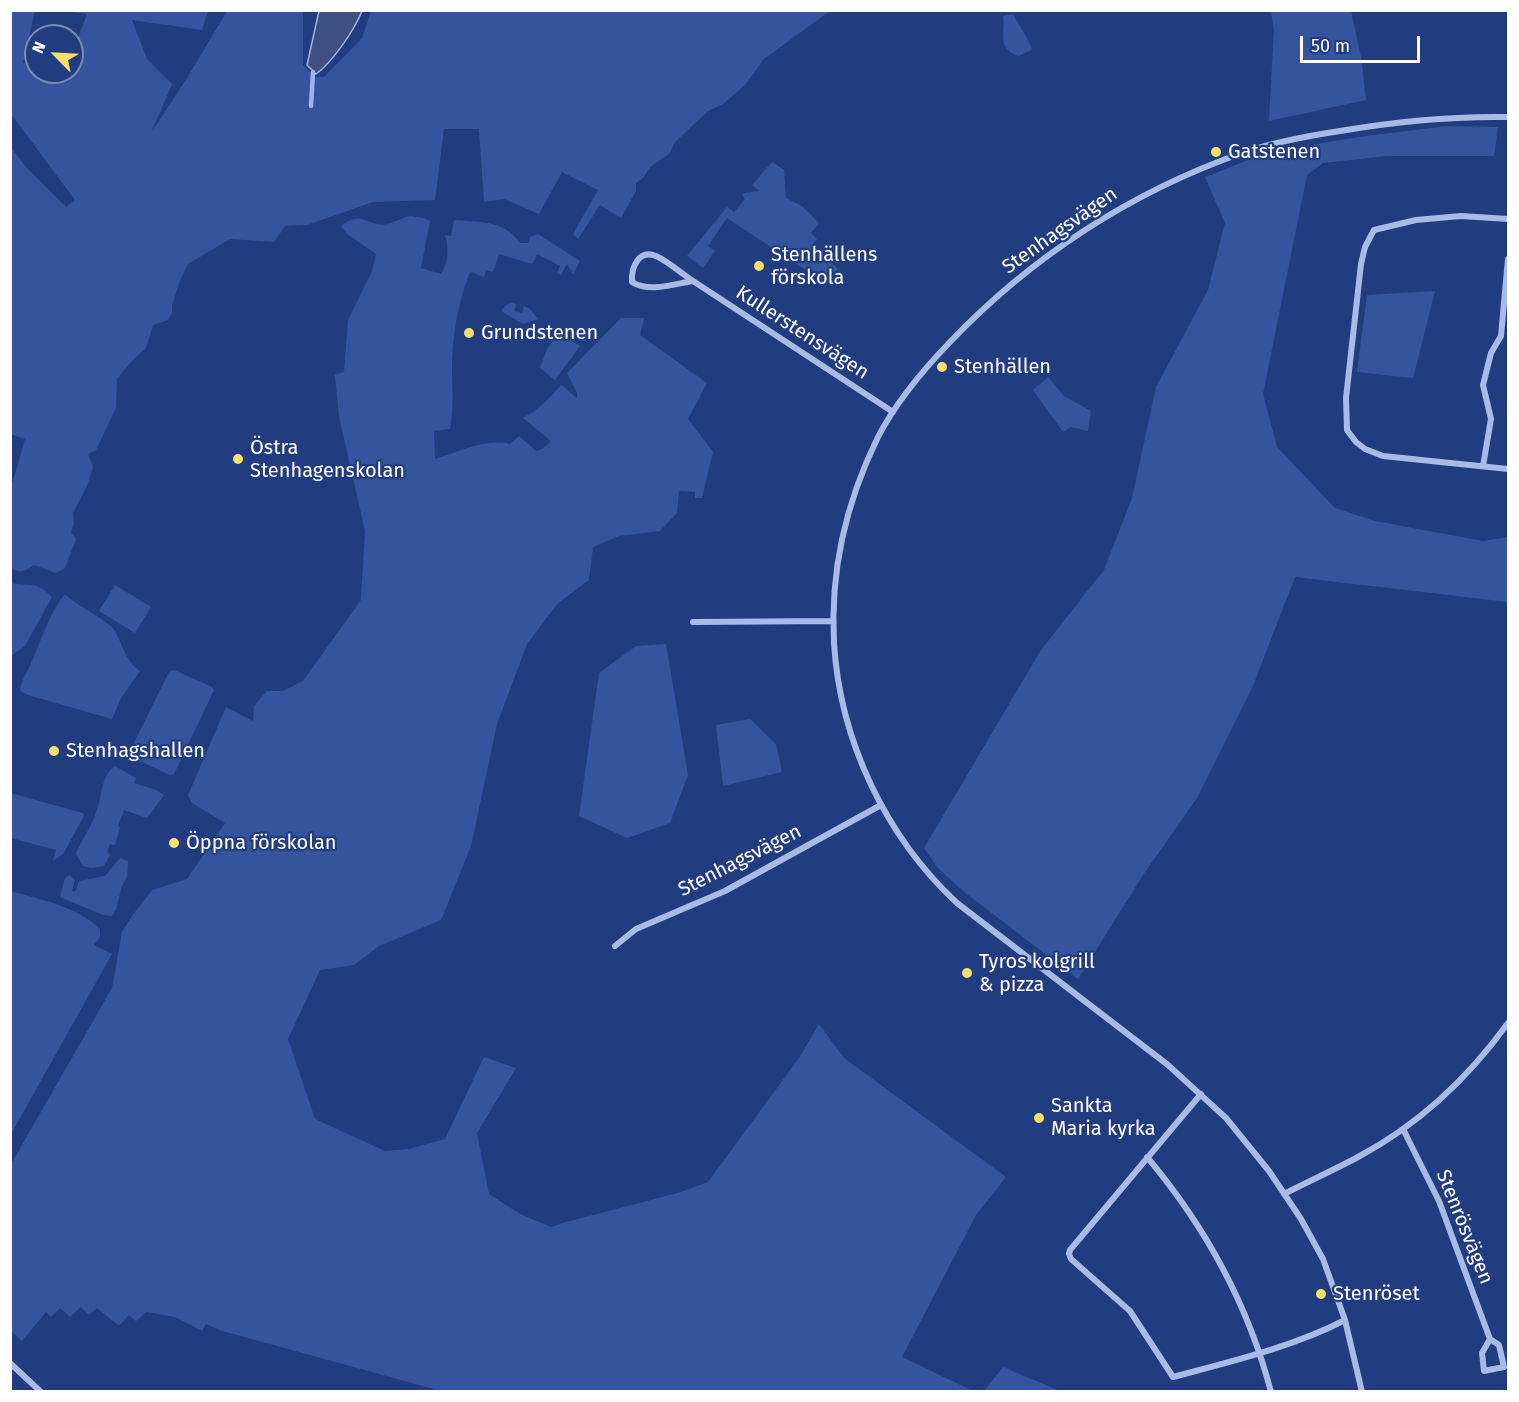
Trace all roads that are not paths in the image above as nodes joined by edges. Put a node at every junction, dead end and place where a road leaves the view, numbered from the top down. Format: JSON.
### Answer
{"nodes":[{"id":1,"x":1509,"y":117,"type":"edge"},
{"id":2,"x":1509,"y":219,"type":"edge"},
{"id":3,"x":1509,"y":259,"type":"edge"},
{"id":4,"x":693,"y":281,"type":"junction"},
{"id":5,"x":893,"y":412,"type":"junction"},
{"id":6,"x":1483,"y":466,"type":"junction"},
{"id":7,"x":1509,"y":469,"type":"edge"},
{"id":8,"x":833,"y":621,"type":"junction"},
{"id":9,"x":693,"y":622,"type":"dead end"},
{"id":10,"x":881,"y":805,"type":"junction"},
{"id":11,"x":615,"y":946,"type":"dead end"},
{"id":12,"x":1509,"y":1023,"type":"edge"},
{"id":13,"x":1201,"y":1094,"type":"junction"},
{"id":14,"x":1402,"y":1129,"type":"junction"},
{"id":15,"x":1147,"y":1157,"type":"junction"},
{"id":16,"x":1284,"y":1194,"type":"junction"},
{"id":17,"x":1345,"y":1320,"type":"junction"},
{"id":18,"x":1490,"y":1339,"type":"junction"},
{"id":19,"x":1260,"y":1352,"type":"junction"},
{"id":20,"x":10,"y":1363,"type":"edge"},
{"id":21,"x":41,"y":1392,"type":"edge"},
{"id":22,"x":1271,"y":1392,"type":"edge"},
{"id":23,"x":1362,"y":1392,"type":"edge"}],
"edges":[{"from":1,"to":5,"type":"street","name":"Stenhagsvägen"},
{"from":2,"to":6,"type":"street"},
{"from":3,"to":6,"type":"street"},
{"from":4,"to":4,"type":"street","name":"Kullerstensvägen"},
{"from":4,"to":5,"type":"street","name":"Kullerstensvägen"},
{"from":5,"to":8,"type":"street","name":"Stenhagsvägen"},
{"from":6,"to":7,"type":"street"},
{"from":8,"to":9,"type":"street"},
{"from":8,"to":10,"type":"street","name":"Stenhagsvägen"},
{"from":10,"to":11,"type":"street","name":"Stenhagsvägen"},
{"from":10,"to":13,"type":"street","name":"Stenhagsvägen"},
{"from":12,"to":14,"type":"street"},
{"from":13,"to":15,"type":"street"},
{"from":13,"to":16,"type":"street","name":"Stenhagsvägen"},
{"from":14,"to":16,"type":"street"},
{"from":14,"to":18,"type":"street","name":"Stenrösvägen"},
{"from":15,"to":19,"type":"street"},
{"from":15,"to":19,"type":"street"},
{"from":16,"to":17,"type":"street","name":"Stenhagsvägen"},
{"from":17,"to":19,"type":"street"},
{"from":17,"to":23,"type":"street","name":"Stenhagsvägen"},
{"from":18,"to":18,"type":"street","name":"Stenrösvägen"},
{"from":19,"to":22,"type":"street"},
{"from":20,"to":21,"type":"street"}]}
